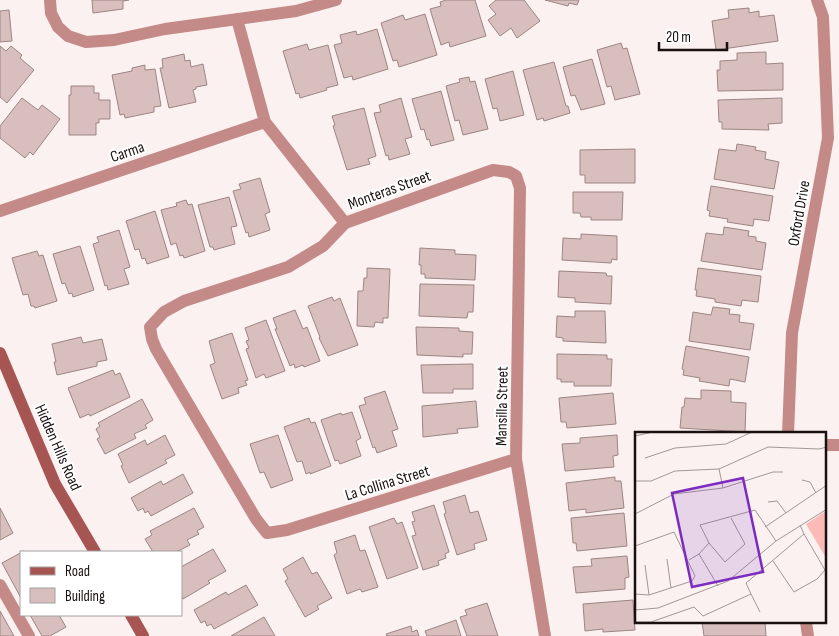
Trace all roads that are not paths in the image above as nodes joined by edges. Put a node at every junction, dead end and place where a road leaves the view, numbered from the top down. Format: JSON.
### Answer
{"nodes":[{"id":1,"x":50,"y":0,"type":"edge"},
{"id":2,"x":336,"y":0,"type":"edge"},
{"id":3,"x":817,"y":0,"type":"edge"},
{"id":4,"x":237,"y":19,"type":"junction"},
{"id":5,"x":265,"y":122,"type":"junction"},
{"id":6,"x":516,"y":176,"type":"joint"},
{"id":7,"x":0,"y":211,"type":"edge"},
{"id":8,"x":345,"y":223,"type":"junction"},
{"id":9,"x":0,"y":353,"type":"edge"},
{"id":10,"x":788,"y":432,"type":"edge"},
{"id":11,"x":826,"y":445,"type":"edge"},
{"id":12,"x":839,"y":445,"type":"edge"},
{"id":13,"x":516,"y":459,"type":"junction"},
{"id":14,"x":267,"y":533,"type":"joint"},
{"id":15,"x":93,"y":551,"type":"edge"},
{"id":16,"x":0,"y":585,"type":"edge"},
{"id":17,"x":131,"y":616,"type":"edge"},
{"id":18,"x":28,"y":636,"type":"edge"},
{"id":19,"x":143,"y":636,"type":"edge"},
{"id":20,"x":544,"y":636,"type":"edge"}],
"edges":[{"from":1,"to":4,"type":"street"},
{"from":2,"to":4,"type":"street"},
{"from":3,"to":10,"type":"street","name":"Oxford Drive"},
{"from":4,"to":5,"type":"street"},
{"from":5,"to":7,"type":"street","name":"Carma"},
{"from":5,"to":8,"type":"street"},
{"from":6,"to":8,"type":"street","name":"Monteras Street"},
{"from":6,"to":13,"type":"street","name":"Mansilla Street"},
{"from":8,"to":14,"type":"street","name":"Monteras Street"},
{"from":9,"to":15,"type":"street","name":"Hidden Hills Road"},
{"from":11,"to":12,"type":"street"},
{"from":13,"to":14,"type":"street","name":"La Collina Street"},
{"from":13,"to":20,"type":"street","name":"Mansilla Street"},
{"from":16,"to":18,"type":"street"},
{"from":17,"to":19,"type":"street"}]}
